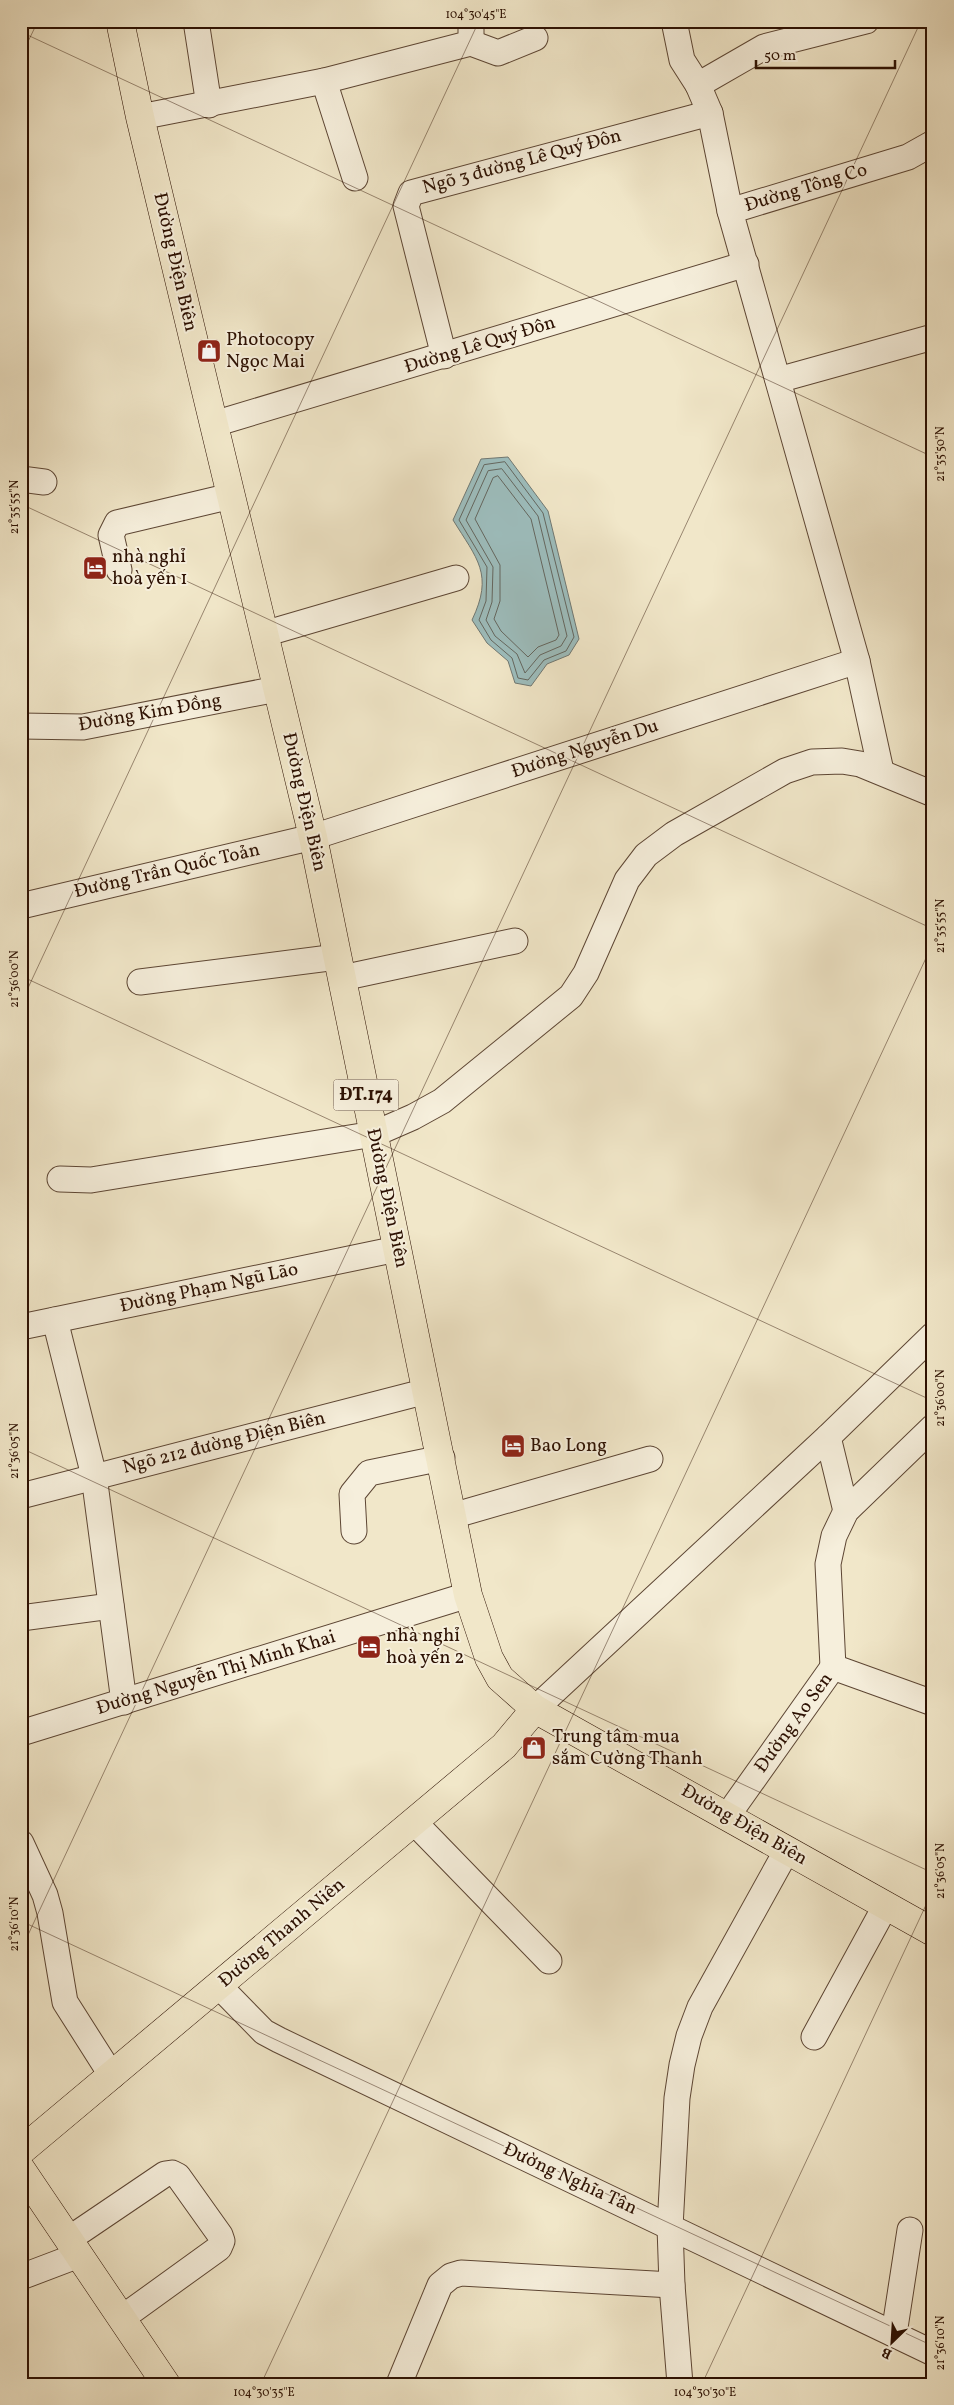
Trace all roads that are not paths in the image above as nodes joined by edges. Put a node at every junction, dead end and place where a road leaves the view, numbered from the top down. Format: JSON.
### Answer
{"nodes":[{"id":1,"x":120,"y":21,"type":"edge"},
{"id":2,"x":196,"y":21,"type":"edge"},
{"id":3,"x":674,"y":21,"type":"edge"},
{"id":4,"x":866,"y":21,"type":"edge"},
{"id":5,"x":471,"y":32,"type":"edge"},
{"id":6,"x":535,"y":38,"type":"dead end"},
{"id":7,"x":324,"y":81,"type":"junction"},
{"id":8,"x":698,"y":85,"type":"junction"},
{"id":9,"x":209,"y":104,"type":"junction"},
{"id":10,"x":710,"y":113,"type":"junction"},
{"id":11,"x":140,"y":117,"type":"junction"},
{"id":12,"x":933,"y":143,"type":"edge"},
{"id":13,"x":355,"y":178,"type":"dead end"},
{"id":14,"x":730,"y":211,"type":"junction"},
{"id":15,"x":746,"y":264,"type":"junction"},
{"id":16,"x":933,"y":337,"type":"edge"},
{"id":17,"x":444,"y":356,"type":"junction"},
{"id":18,"x":778,"y":380,"type":"junction"},
{"id":19,"x":214,"y":424,"type":"junction"},
{"id":20,"x":231,"y":496,"type":"junction"},
{"id":21,"x":119,"y":570,"type":"dead end"},
{"id":22,"x":456,"y":578,"type":"dead end"},
{"id":23,"x":264,"y":634,"type":"junction"},
{"id":24,"x":857,"y":661,"type":"junction"},
{"id":25,"x":278,"y":689,"type":"junction"},
{"id":26,"x":21,"y":726,"type":"edge"},
{"id":27,"x":881,"y":771,"type":"junction"},
{"id":28,"x":933,"y":794,"type":"edge"},
{"id":29,"x":313,"y":837,"type":"junction"},
{"id":30,"x":21,"y":906,"type":"edge"},
{"id":31,"x":515,"y":941,"type":"dead end"},
{"id":32,"x":340,"y":967,"type":"junction"},
{"id":33,"x":140,"y":982,"type":"dead end"},
{"id":34,"x":374,"y":1134,"type":"junction"},
{"id":35,"x":60,"y":1179,"type":"dead end"},
{"id":36,"x":397,"y":1249,"type":"junction"},
{"id":37,"x":55,"y":1320,"type":"junction"},
{"id":38,"x":21,"y":1327,"type":"edge"},
{"id":39,"x":933,"y":1335,"type":"edge"},
{"id":40,"x":427,"y":1391,"type":"junction"},
{"id":41,"x":933,"y":1427,"type":"edge"},
{"id":42,"x":828,"y":1436,"type":"junction"},
{"id":43,"x":442,"y":1458,"type":"junction"},
{"id":44,"x":650,"y":1459,"type":"dead end"},
{"id":45,"x":94,"y":1476,"type":"junction"},
{"id":46,"x":21,"y":1496,"type":"edge"},
{"id":47,"x":846,"y":1511,"type":"junction"},
{"id":48,"x":452,"y":1516,"type":"junction"},
{"id":49,"x":354,"y":1530,"type":"dead end"},
{"id":50,"x":468,"y":1595,"type":"junction"},
{"id":51,"x":111,"y":1606,"type":"junction"},
{"id":52,"x":21,"y":1618,"type":"edge"},
{"id":53,"x":833,"y":1667,"type":"junction"},
{"id":54,"x":124,"y":1702,"type":"junction"},
{"id":55,"x":933,"y":1703,"type":"edge"},
{"id":56,"x":535,"y":1709,"type":"junction"},
{"id":57,"x":21,"y":1733,"type":"edge"},
{"id":58,"x":728,"y":1815,"type":"junction"},
{"id":59,"x":414,"y":1822,"type":"junction"},
{"id":60,"x":21,"y":1843,"type":"edge"},
{"id":61,"x":787,"y":1850,"type":"junction"},
{"id":62,"x":886,"y":1905,"type":"junction"},
{"id":63,"x":933,"y":1932,"type":"edge"},
{"id":64,"x":549,"y":1961,"type":"dead end"},
{"id":65,"x":220,"y":1986,"type":"junction"},
{"id":66,"x":814,"y":2037,"type":"dead end"},
{"id":67,"x":112,"y":2076,"type":"junction"},
{"id":68,"x":21,"y":2151,"type":"edge"},
{"id":69,"x":21,"y":2168,"type":"edge"},
{"id":70,"x":670,"y":2227,"type":"junction"},
{"id":71,"x":910,"y":2230,"type":"dead end"},
{"id":72,"x":74,"y":2247,"type":"junction"},
{"id":73,"x":21,"y":2277,"type":"edge"},
{"id":74,"x":672,"y":2285,"type":"junction"},
{"id":75,"x":122,"y":2318,"type":"junction"},
{"id":76,"x":894,"y":2334,"type":"junction"},
{"id":77,"x":933,"y":2353,"type":"edge"},
{"id":78,"x":166,"y":2384,"type":"edge"},
{"id":79,"x":399,"y":2384,"type":"edge"},
{"id":80,"x":680,"y":2384,"type":"edge"}],
"edges":[{"from":1,"to":11,"type":"main road","name":"Đường Điện Biên","number":"ĐT.174"},
{"from":2,"to":9,"type":"street"},
{"from":3,"to":8,"type":"street"},
{"from":4,"to":8,"type":"street"},
{"from":5,"to":6,"type":"street"},
{"from":5,"to":7,"type":"street"},
{"from":7,"to":9,"type":"street"},
{"from":7,"to":13,"type":"street"},
{"from":8,"to":10,"type":"street"},
{"from":9,"to":11,"type":"street"},
{"from":10,"to":14,"type":"street"},
{"from":10,"to":17,"type":"street","name":"Ngõ 3 đường Lê Quý Đôn"},
{"from":11,"to":19,"type":"main road","name":"Đường Điện Biên","number":"ĐT.174"},
{"from":12,"to":14,"type":"street","name":"Đường Tông Co"},
{"from":14,"to":15,"type":"street","name":"Đường Tông Co"},
{"from":15,"to":17,"type":"street","name":"Đường Lê Quý Đôn"},
{"from":15,"to":18,"type":"street","name":"Đường Tông Co"},
{"from":16,"to":18,"type":"street"},
{"from":17,"to":19,"type":"street","name":"Đường Lê Quý Đôn"},
{"from":18,"to":24,"type":"street","name":"Đường Tông Co"},
{"from":19,"to":20,"type":"main road","name":"Đường Điện Biên","number":"ĐT.174"},
{"from":20,"to":21,"type":"street"},
{"from":20,"to":23,"type":"main road","name":"Đường Điện Biên","number":"ĐT.174"},
{"from":22,"to":23,"type":"street"},
{"from":23,"to":25,"type":"main road","name":"Đường Điện Biên","number":"ĐT.174"},
{"from":24,"to":27,"type":"street","name":"Đường Tông Co"},
{"from":24,"to":29,"type":"street","name":"Đường Nguyễn Du"},
{"from":25,"to":26,"type":"street","name":"Đường Kim Đồng"},
{"from":25,"to":29,"type":"main road","name":"Đường Điện Biên","number":"ĐT.174"},
{"from":27,"to":28,"type":"street"},
{"from":27,"to":34,"type":"street"},
{"from":29,"to":30,"type":"street","name":"Đường Trần Quốc Toản"},
{"from":29,"to":32,"type":"main road","name":"Đường Điện Biên","number":"ĐT.174"},
{"from":31,"to":32,"type":"street"},
{"from":32,"to":33,"type":"street"},
{"from":32,"to":34,"type":"main road","name":"Đường Điện Biên","number":"ĐT.174"},
{"from":34,"to":35,"type":"street"},
{"from":34,"to":36,"type":"main road","name":"Đường Điện Biên","number":"ĐT.174"},
{"from":36,"to":37,"type":"street","name":"Đường Phạm Ngũ Lão"},
{"from":36,"to":40,"type":"main road","name":"Đường Điện Biên","number":"ĐT.174"},
{"from":37,"to":38,"type":"street","name":"Đường Phạm Ngũ Lão"},
{"from":37,"to":45,"type":"street"},
{"from":39,"to":42,"type":"street"},
{"from":40,"to":43,"type":"main road","name":"Đường Điện Biên","number":"ĐT.174"},
{"from":40,"to":45,"type":"street","name":"Ngõ 212 đường Điện Biên"},
{"from":41,"to":47,"type":"street"},
{"from":42,"to":47,"type":"street"},
{"from":42,"to":56,"type":"street"},
{"from":43,"to":48,"type":"main road","name":"Đường Điện Biên","number":"ĐT.174"},
{"from":43,"to":49,"type":"street"},
{"from":44,"to":48,"type":"street"},
{"from":45,"to":46,"type":"street","name":"Ngõ 212 đường Điện Biên"},
{"from":45,"to":51,"type":"street"},
{"from":47,"to":53,"type":"street"},
{"from":48,"to":50,"type":"main road","name":"Đường Điện Biên","number":"ĐT.174"},
{"from":50,"to":54,"type":"street","name":"Đường Nguyễn Thị Minh Khai"},
{"from":50,"to":56,"type":"main road","name":"Đường Điện Biên","number":"ĐT.174"},
{"from":51,"to":52,"type":"street"},
{"from":51,"to":54,"type":"street"},
{"from":53,"to":55,"type":"street","name":"Đường Ao Sen"},
{"from":53,"to":58,"type":"street","name":"Đường Ao Sen"},
{"from":54,"to":57,"type":"street","name":"Đường Nguyễn Thị Minh Khai"},
{"from":56,"to":58,"type":"main road","name":"Đường Điện Biên","number":"ĐT.174"},
{"from":56,"to":59,"type":"main road","name":"Đường Thanh Niên"},
{"from":58,"to":61,"type":"main road","name":"Đường Điện Biên","number":"ĐT.174"},
{"from":59,"to":64,"type":"street"},
{"from":59,"to":65,"type":"main road","name":"Đường Thanh Niên"},
{"from":60,"to":67,"type":"street"},
{"from":61,"to":62,"type":"main road","name":"Đường Điện Biên","number":"ĐT.174"},
{"from":61,"to":70,"type":"street"},
{"from":62,"to":63,"type":"main road","name":"Đường Điện Biên","number":"ĐT.174"},
{"from":62,"to":66,"type":"street"},
{"from":65,"to":67,"type":"main road","name":"Đường Thanh Niên"},
{"from":65,"to":70,"type":"street","name":"Đường Nghĩa Tân"},
{"from":67,"to":68,"type":"main road","name":"Đường Thanh Niên"},
{"from":69,"to":72,"type":"main road"},
{"from":70,"to":74,"type":"street"},
{"from":70,"to":76,"type":"street","name":"Đường Nghĩa Tân"},
{"from":71,"to":76,"type":"street"},
{"from":72,"to":73,"type":"street"},
{"from":72,"to":75,"type":"main road"},
{"from":72,"to":75,"type":"street"},
{"from":74,"to":79,"type":"street"},
{"from":74,"to":80,"type":"street"},
{"from":75,"to":78,"type":"main road"},
{"from":76,"to":77,"type":"street","name":"Đường Nghĩa Tân"}]}
